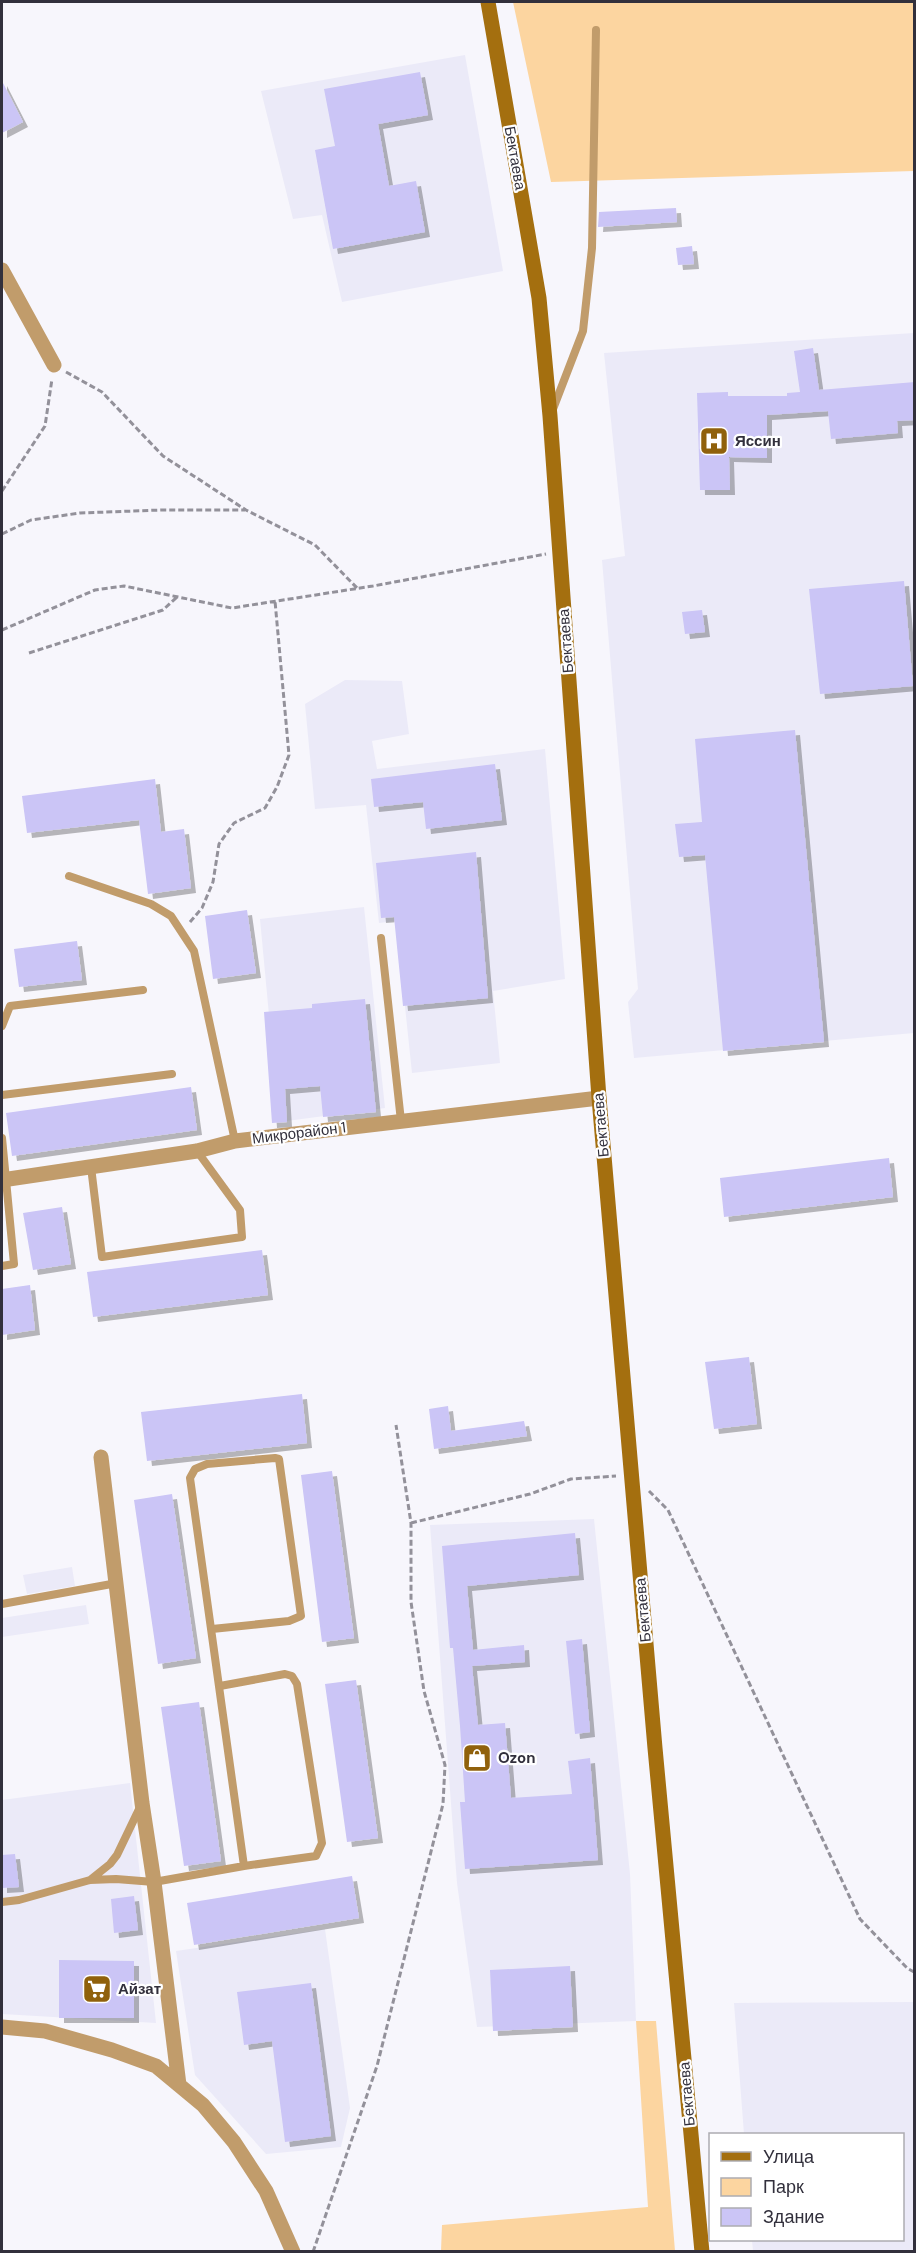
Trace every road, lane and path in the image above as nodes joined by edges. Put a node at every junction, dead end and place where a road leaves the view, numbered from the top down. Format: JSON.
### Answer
{"nodes":[{"id":1,"x":488,"y":2,"type":"edge"},
{"id":2,"x":596,"y":30,"type":"dead end"},
{"id":3,"x":2,"y":270,"type":"edge"},
{"id":4,"x":54,"y":365,"type":"junction"},
{"id":5,"x":550,"y":416,"type":"junction"},
{"id":6,"x":2,"y":491,"type":"edge"},
{"id":7,"x":246,"y":510,"type":"junction"},
{"id":8,"x":2,"y":534,"type":"edge"},
{"id":9,"x":560,"y":551,"type":"junction"},
{"id":10,"x":358,"y":589,"type":"junction"},
{"id":11,"x":177,"y":597,"type":"junction"},
{"id":12,"x":275,"y":601,"type":"junction"},
{"id":13,"x":2,"y":630,"type":"edge"},
{"id":14,"x":29,"y":653,"type":"dead end"},
{"id":15,"x":69,"y":876,"type":"dead end"},
{"id":16,"x":181,"y":931,"type":"junction"},
{"id":17,"x":381,"y":938,"type":"dead end"},
{"id":18,"x":143,"y":990,"type":"dead end"},
{"id":19,"x":2,"y":1026,"type":"edge"},
{"id":20,"x":172,"y":1074,"type":"dead end"},
{"id":21,"x":2,"y":1095,"type":"edge"},
{"id":22,"x":599,"y":1098,"type":"junction"},
{"id":23,"x":400,"y":1121,"type":"junction"},
{"id":24,"x":2,"y":1138,"type":"edge"},
{"id":25,"x":235,"y":1141,"type":"junction"},
{"id":26,"x":197,"y":1151,"type":"junction"},
{"id":27,"x":91,"y":1167,"type":"junction"},
{"id":28,"x":3,"y":1180,"type":"edge"},
{"id":29,"x":2,"y":1266,"type":"edge"},
{"id":30,"x":396,"y":1425,"type":"dead end"},
{"id":31,"x":101,"y":1457,"type":"dead end"},
{"id":32,"x":632,"y":1474,"type":"junction"},
{"id":33,"x":411,"y":1523,"type":"junction"},
{"id":34,"x":117,"y":1583,"type":"junction"},
{"id":35,"x":2,"y":1604,"type":"edge"},
{"id":36,"x":212,"y":1629,"type":"junction"},
{"id":37,"x":220,"y":1686,"type":"junction"},
{"id":38,"x":142,"y":1803,"type":"junction"},
{"id":39,"x":244,"y":1866,"type":"junction"},
{"id":40,"x":90,"y":1880,"type":"junction"},
{"id":41,"x":154,"y":1882,"type":"junction"},
{"id":42,"x":2,"y":1902,"type":"edge"},
{"id":43,"x":915,"y":1972,"type":"edge"},
{"id":44,"x":2,"y":2027,"type":"edge"},
{"id":45,"x":179,"y":2085,"type":"junction"},
{"id":46,"x":293,"y":2252,"type":"edge"},
{"id":47,"x":313,"y":2252,"type":"edge"},
{"id":48,"x":702,"y":2252,"type":"edge"}],
"edges":[{"from":1,"to":5,"type":"street","name":"Бектаева"},
{"from":2,"to":5,"type":"lane"},
{"from":3,"to":4,"type":"street"},
{"from":4,"to":6,"type":"path"},
{"from":4,"to":7,"type":"path"},
{"from":5,"to":9,"type":"street","name":"Бектаева"},
{"from":7,"to":8,"type":"path"},
{"from":7,"to":10,"type":"path"},
{"from":9,"to":10,"type":"path"},
{"from":9,"to":22,"type":"street","name":"Бектаева"},
{"from":10,"to":12,"type":"path"},
{"from":11,"to":12,"type":"path"},
{"from":11,"to":13,"type":"path"},
{"from":11,"to":14,"type":"path"},
{"from":12,"to":16,"type":"path"},
{"from":15,"to":16,"type":"lane"},
{"from":16,"to":25,"type":"lane"},
{"from":17,"to":23,"type":"lane"},
{"from":18,"to":19,"type":"lane"},
{"from":20,"to":21,"type":"lane"},
{"from":22,"to":23,"type":"street","name":"Микрорайон 1"},
{"from":22,"to":32,"type":"street","name":"Бектаева"},
{"from":23,"to":25,"type":"street","name":"Микрорайон 1"},
{"from":24,"to":28,"type":"lane"},
{"from":25,"to":26,"type":"street","name":"Микрорайон 1"},
{"from":26,"to":27,"type":"street","name":"Микрорайон 1"},
{"from":26,"to":27,"type":"lane"},
{"from":27,"to":28,"type":"street","name":"Микрорайон 1"},
{"from":28,"to":29,"type":"lane"},
{"from":30,"to":33,"type":"path"},
{"from":31,"to":34,"type":"street"},
{"from":32,"to":33,"type":"path"},
{"from":32,"to":43,"type":"path"},
{"from":32,"to":48,"type":"street","name":"Бектаева"},
{"from":33,"to":47,"type":"path"},
{"from":34,"to":35,"type":"lane"},
{"from":34,"to":38,"type":"street"},
{"from":36,"to":36,"type":"lane"},
{"from":36,"to":37,"type":"lane"},
{"from":37,"to":39,"type":"lane"},
{"from":37,"to":39,"type":"lane"},
{"from":38,"to":40,"type":"lane"},
{"from":38,"to":41,"type":"street"},
{"from":39,"to":41,"type":"lane"},
{"from":40,"to":41,"type":"lane"},
{"from":40,"to":42,"type":"lane"},
{"from":41,"to":45,"type":"street"},
{"from":44,"to":45,"type":"street"},
{"from":45,"to":46,"type":"street"}]}
